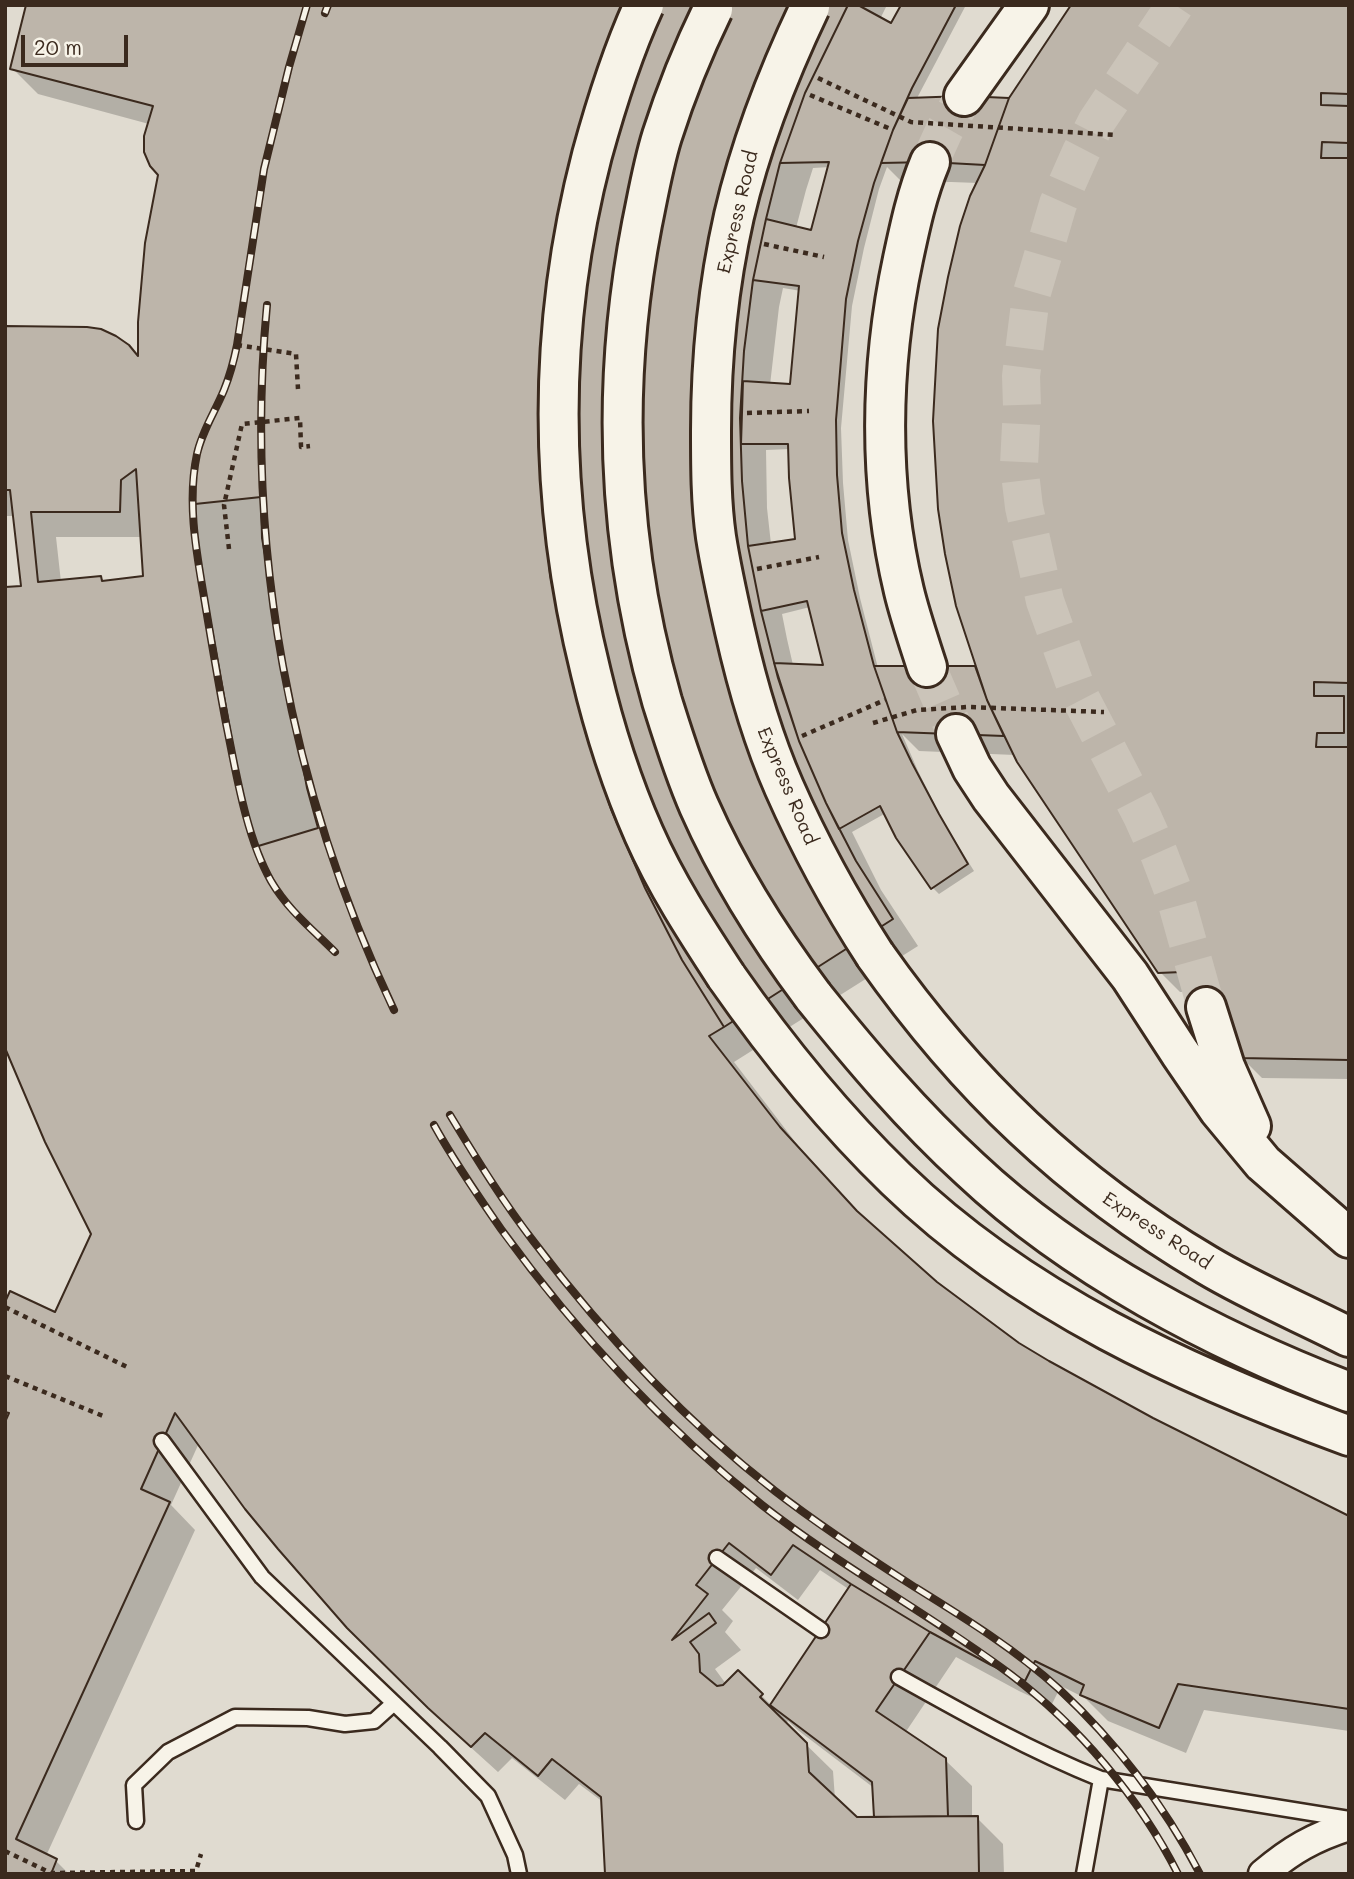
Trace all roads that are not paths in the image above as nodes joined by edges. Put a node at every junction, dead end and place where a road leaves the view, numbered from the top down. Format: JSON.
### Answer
{"nodes":[{"id":1,"x":644,"y":5,"type":"edge"},
{"id":2,"x":715,"y":5,"type":"edge"},
{"id":3,"x":1029,"y":5,"type":"edge"},
{"id":4,"x":810,"y":6,"type":"edge"},
{"id":5,"x":964,"y":96,"type":"tunnel mouth"},
{"id":6,"x":930,"y":162,"type":"tunnel mouth"},
{"id":7,"x":927,"y":667,"type":"tunnel mouth"},
{"id":8,"x":956,"y":734,"type":"tunnel mouth"},
{"id":9,"x":1206,"y":1007,"type":"tunnel mouth"},
{"id":10,"x":1312,"y":1205,"type":"junction"},
{"id":11,"x":1349,"y":1238,"type":"edge"},
{"id":12,"x":1349,"y":1337,"type":"edge"},
{"id":13,"x":1349,"y":1392,"type":"edge"},
{"id":14,"x":1349,"y":1436,"type":"edge"},
{"id":15,"x":162,"y":1441,"type":"dead end"},
{"id":16,"x":717,"y":1558,"type":"dead end"},
{"id":17,"x":821,"y":1630,"type":"dead end"},
{"id":18,"x":899,"y":1676,"type":"dead end"},
{"id":19,"x":394,"y":1703,"type":"junction"},
{"id":20,"x":1101,"y":1779,"type":"junction"},
{"id":21,"x":1349,"y":1819,"type":"edge"},
{"id":22,"x":136,"y":1821,"type":"dead end"},
{"id":23,"x":1349,"y":1826,"type":"edge"},
{"id":24,"x":519,"y":1874,"type":"edge"},
{"id":25,"x":1084,"y":1874,"type":"edge"},
{"id":26,"x":1263,"y":1874,"type":"edge"}],
"edges":[{"from":1,"to":14,"type":"street","bridge":true},
{"from":2,"to":13,"type":"street","bridge":true},
{"from":3,"to":5,"type":"street"},
{"from":4,"to":12,"type":"street","name":"Express Road","bridge":true},
{"from":6,"to":7,"type":"street"},
{"from":8,"to":10,"type":"street"},
{"from":9,"to":10,"type":"street"},
{"from":10,"to":11,"type":"street"},
{"from":15,"to":19,"type":"lane"},
{"from":16,"to":17,"type":"lane"},
{"from":18,"to":20,"type":"lane"},
{"from":19,"to":22,"type":"lane"},
{"from":19,"to":24,"type":"lane"},
{"from":20,"to":21,"type":"lane"},
{"from":20,"to":25,"type":"lane"},
{"from":23,"to":26,"type":"street"}]}
